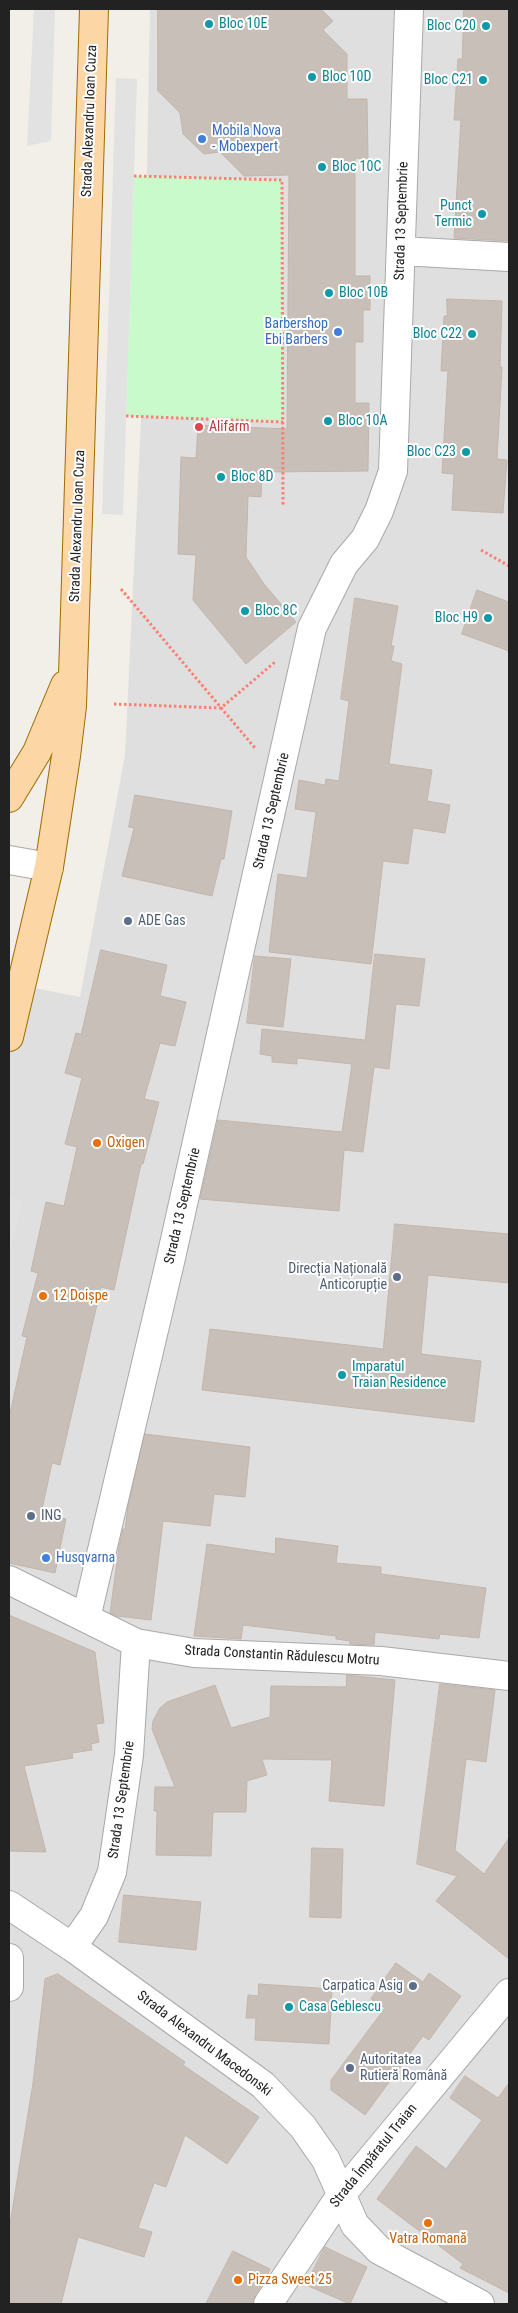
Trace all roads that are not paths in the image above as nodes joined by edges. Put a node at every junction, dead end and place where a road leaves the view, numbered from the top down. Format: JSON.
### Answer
{"nodes":[{"id":1,"x":94,"y":9,"type":"edge"},
{"id":2,"x":409,"y":9,"type":"edge"},
{"id":3,"x":400,"y":251,"type":"junction"},
{"id":4,"x":509,"y":257,"type":"edge"},
{"id":5,"x":73,"y":668,"type":"junction"},
{"id":6,"x":9,"y":798,"type":"edge"},
{"id":7,"x":9,"y":860,"type":"edge"},
{"id":8,"x":49,"y":867,"type":"junction"},
{"id":9,"x":9,"y":1037,"type":"edge"},
{"id":10,"x":9,"y":1580,"type":"edge"},
{"id":11,"x":86,"y":1618,"type":"junction"},
{"id":12,"x":136,"y":1643,"type":"junction"},
{"id":13,"x":509,"y":1676,"type":"edge"},
{"id":14,"x":9,"y":1905,"type":"edge"},
{"id":15,"x":72,"y":1947,"type":"junction"},
{"id":16,"x":9,"y":1958,"type":"edge"},
{"id":17,"x":9,"y":1988,"type":"edge"},
{"id":18,"x":509,"y":1993,"type":"edge"},
{"id":19,"x":341,"y":2195,"type":"junction"},
{"id":20,"x":268,"y":2304,"type":"edge"},
{"id":21,"x":480,"y":2304,"type":"edge"}],
"edges":[{"from":1,"to":5,"type":"main road","name":"Strada Alexandru Ioan Cuza"},
{"from":2,"to":3,"type":"street","name":"Strada 13 Septembrie"},
{"from":3,"to":4,"type":"street"},
{"from":3,"to":11,"type":"street","name":"Strada 13 Septembrie"},
{"from":5,"to":6,"type":"main road"},
{"from":5,"to":8,"type":"main road","name":"Strada Alexandru Ioan Cuza"},
{"from":7,"to":8,"type":"street"},
{"from":8,"to":9,"type":"main road","name":"Strada Alexandru Ioan Cuza"},
{"from":10,"to":11,"type":"street","name":"Strada Constantin Rădulescu Motru"},
{"from":11,"to":12,"type":"street","name":"Strada Constantin Rădulescu Motru"},
{"from":12,"to":13,"type":"street","name":"Strada Constantin Rădulescu Motru"},
{"from":12,"to":15,"type":"street","name":"Strada 13 Septembrie"},
{"from":14,"to":15,"type":"street","name":"Strada Alexandru Macedonski"},
{"from":15,"to":19,"type":"street","name":"Strada Alexandru Macedonski"},
{"from":16,"to":17,"type":"street"},
{"from":18,"to":19,"type":"street","name":"Strada Împăratul Traian"},
{"from":19,"to":20,"type":"street","name":"Strada Împăratul Traian"},
{"from":19,"to":21,"type":"street","name":"Strada Alexandru Macedonski"}]}
